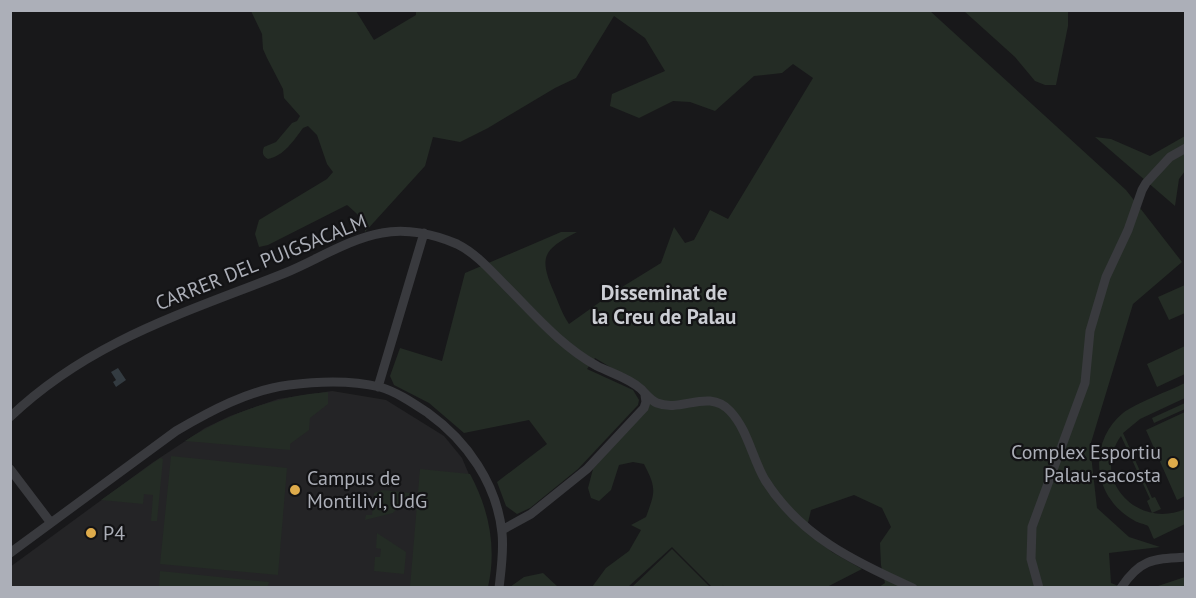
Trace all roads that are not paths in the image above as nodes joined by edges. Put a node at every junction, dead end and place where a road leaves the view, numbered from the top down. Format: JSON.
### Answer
{"nodes":[{"id":1,"x":1185,"y":148,"type":"edge"},
{"id":2,"x":424,"y":234,"type":"junction"},
{"id":3,"x":378,"y":387,"type":"junction"},
{"id":4,"x":645,"y":395,"type":"junction"},
{"id":5,"x":10,"y":417,"type":"edge"},
{"id":6,"x":10,"y":469,"type":"edge"},
{"id":7,"x":51,"y":523,"type":"junction"},
{"id":8,"x":502,"y":530,"type":"junction"},
{"id":9,"x":10,"y":554,"type":"edge"},
{"id":10,"x":1185,"y":557,"type":"edge"},
{"id":11,"x":499,"y":588,"type":"edge"},
{"id":12,"x":913,"y":588,"type":"edge"},
{"id":13,"x":1039,"y":588,"type":"edge"},
{"id":14,"x":1121,"y":588,"type":"edge"}],
"edges":[{"from":1,"to":13,"type":"street"},
{"from":2,"to":3,"type":"street"},
{"from":2,"to":4,"type":"street","name":"CARRER DEL PUIGSACALM"},
{"from":2,"to":5,"type":"street","name":"CARRER DEL PUIGSACALM"},
{"from":3,"to":7,"type":"street"},
{"from":3,"to":8,"type":"street"},
{"from":4,"to":8,"type":"street"},
{"from":4,"to":12,"type":"street","name":"CARRER DEL PUIGSACALM"},
{"from":6,"to":7,"type":"street"},
{"from":7,"to":9,"type":"street"},
{"from":8,"to":11,"type":"street"},
{"from":10,"to":14,"type":"street"}]}
